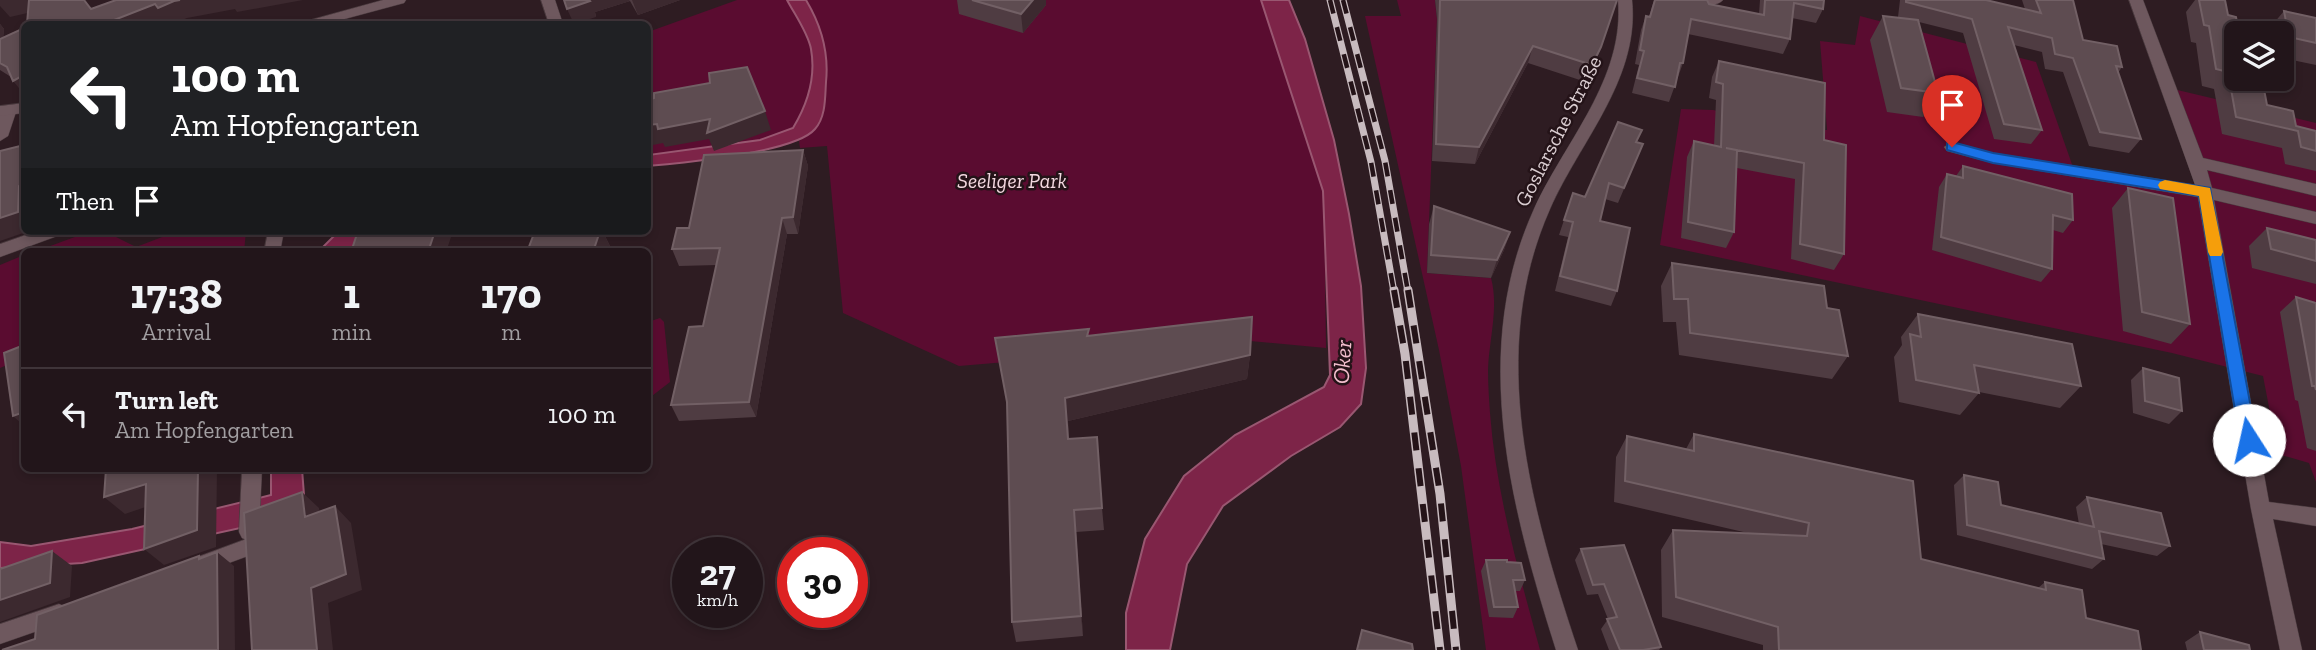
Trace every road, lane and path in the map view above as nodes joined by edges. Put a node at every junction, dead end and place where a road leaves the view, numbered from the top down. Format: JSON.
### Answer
{"nodes":[{"id":1,"x":399,"y":0,"type":"edge"},
{"id":2,"x":548,"y":0,"type":"edge"},
{"id":3,"x":1625,"y":0,"type":"edge"},
{"id":4,"x":1706,"y":0,"type":"edge"},
{"id":5,"x":1716,"y":0,"type":"edge"},
{"id":6,"x":2136,"y":0,"type":"edge"},
{"id":7,"x":323,"y":21,"type":"edge"},
{"id":8,"x":555,"y":21,"type":"edge"},
{"id":9,"x":4,"y":112,"type":"edge"},
{"id":10,"x":0,"y":136,"type":"edge"},
{"id":11,"x":1952,"y":147,"type":"dead end"},
{"id":12,"x":2197,"y":162,"type":"junction"},
{"id":13,"x":2316,"y":190,"type":"edge"},
{"id":14,"x":2205,"y":192,"type":"junction"},
{"id":15,"x":2316,"y":218,"type":"edge"},
{"id":16,"x":42,"y":235,"type":"edge"},
{"id":17,"x":0,"y":251,"type":"edge"},
{"id":18,"x":252,"y":472,"type":"edge"},
{"id":19,"x":2261,"y":509,"type":"junction"},
{"id":20,"x":2316,"y":517,"type":"edge"},
{"id":21,"x":249,"y":539,"type":"junction"},
{"id":22,"x":183,"y":571,"type":"edge"},
{"id":23,"x":250,"y":573,"type":"edge"},
{"id":24,"x":78,"y":607,"type":"edge"},
{"id":25,"x":0,"y":634,"type":"edge"},
{"id":26,"x":1567,"y":650,"type":"edge"},
{"id":27,"x":2291,"y":650,"type":"edge"}],
"edges":[{"from":1,"to":7,"type":"street"},
{"from":2,"to":8,"type":"street"},
{"from":3,"to":26,"type":"street","name":"Goslarsche Straße"},
{"from":4,"to":5,"type":"street"},
{"from":6,"to":12,"type":"street"},
{"from":9,"to":10,"type":"street"},
{"from":11,"to":14,"type":"street"},
{"from":12,"to":13,"type":"street"},
{"from":12,"to":14,"type":"street"},
{"from":14,"to":15,"type":"street"},
{"from":14,"to":19,"type":"street"},
{"from":16,"to":17,"type":"street"},
{"from":18,"to":21,"type":"street"},
{"from":19,"to":20,"type":"street"},
{"from":19,"to":27,"type":"street"},
{"from":21,"to":22,"type":"street"},
{"from":21,"to":23,"type":"street"},
{"from":24,"to":25,"type":"street"}]}
